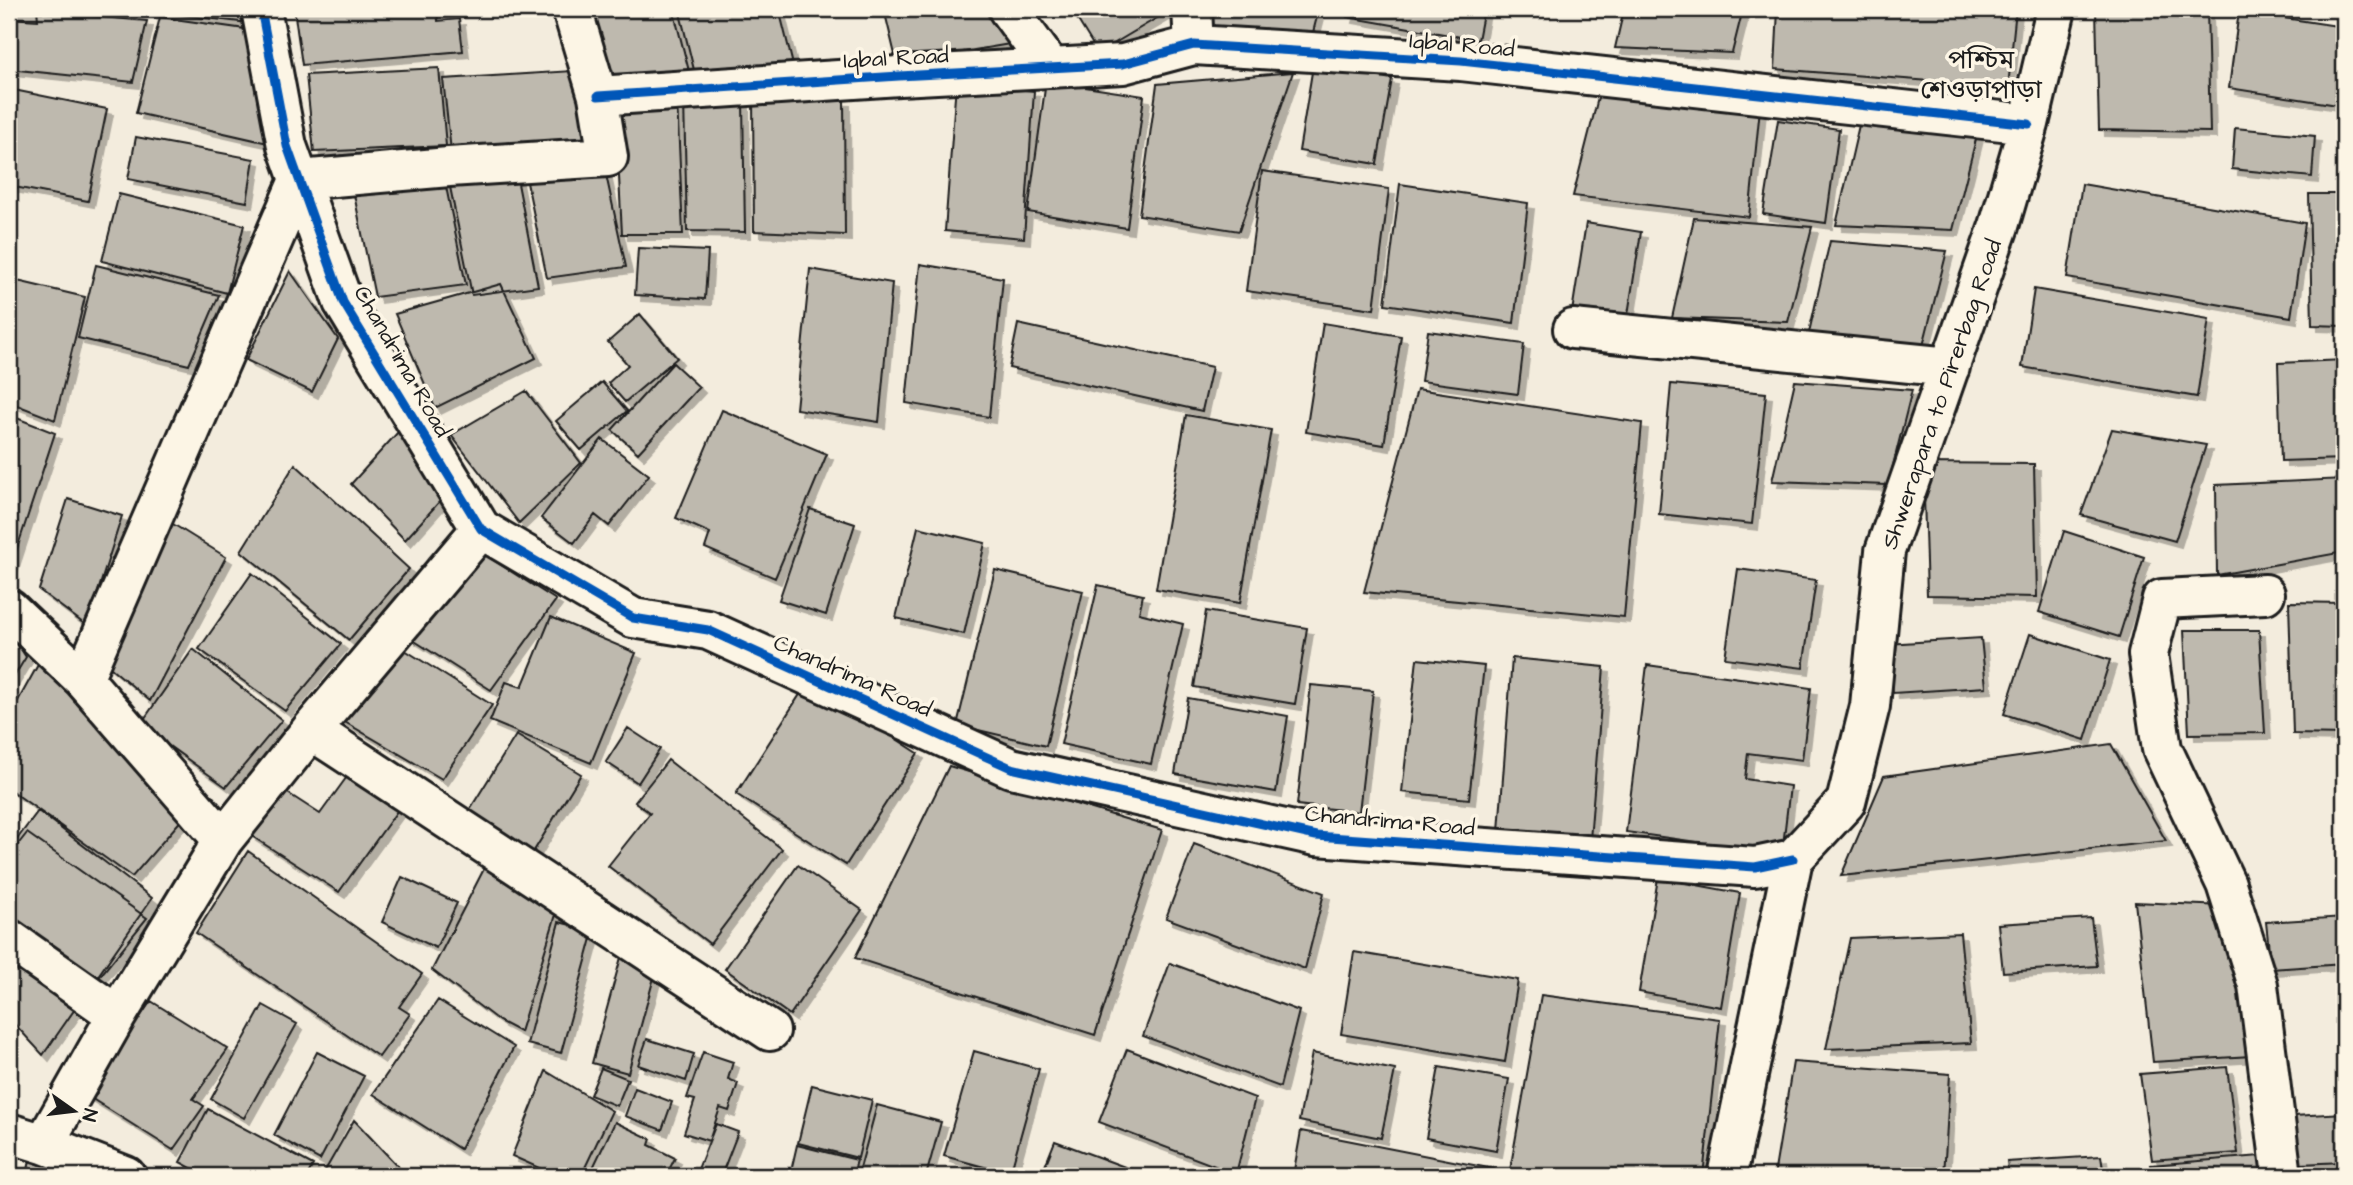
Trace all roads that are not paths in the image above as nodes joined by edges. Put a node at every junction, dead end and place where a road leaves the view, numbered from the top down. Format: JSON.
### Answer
{"nodes":[{"id":1,"x":261,"y":9,"type":"edge"},
{"id":2,"x":572,"y":9,"type":"edge"},
{"id":3,"x":1008,"y":9,"type":"edge"},
{"id":4,"x":2056,"y":9,"type":"edge"},
{"id":5,"x":1193,"y":27,"type":"edge"},
{"id":6,"x":1051,"y":68,"type":"junction"},
{"id":7,"x":598,"y":96,"type":"junction"},
{"id":8,"x":2029,"y":124,"type":"junction"},
{"id":9,"x":299,"y":180,"type":"junction"},
{"id":10,"x":1573,"y":329,"type":"dead end"},
{"id":11,"x":1950,"y":367,"type":"junction"},
{"id":12,"x":481,"y":529,"type":"junction"},
{"id":13,"x":2264,"y":594,"type":"dead end"},
{"id":14,"x":9,"y":609,"type":"edge"},
{"id":15,"x":83,"y":679,"type":"junction"},
{"id":16,"x":311,"y":730,"type":"junction"},
{"id":17,"x":223,"y":840,"type":"junction"},
{"id":18,"x":1793,"y":859,"type":"junction"},
{"id":19,"x":9,"y":939,"type":"edge"},
{"id":20,"x":117,"y":1015,"type":"junction"},
{"id":21,"x":770,"y":1031,"type":"dead end"},
{"id":22,"x":26,"y":1139,"type":"edge"},
{"id":23,"x":127,"y":1176,"type":"edge"},
{"id":24,"x":1727,"y":1176,"type":"edge"},
{"id":25,"x":2281,"y":1176,"type":"edge"}],
"edges":[{"from":1,"to":9,"type":"street","name":"Chandrima Road"},
{"from":2,"to":7,"type":"street"},
{"from":3,"to":6,"type":"street"},
{"from":4,"to":8,"type":"street","name":"Shwerapara to Pirerbag Road"},
{"from":5,"to":6,"type":"street","name":"Iqbal Road"},
{"from":5,"to":8,"type":"street","name":"Iqbal Road"},
{"from":6,"to":7,"type":"street","name":"Iqbal Road"},
{"from":7,"to":9,"type":"street"},
{"from":8,"to":11,"type":"street","name":"Shwerapara to Pirerbag Road"},
{"from":9,"to":12,"type":"street","name":"Chandrima Road"},
{"from":9,"to":15,"type":"street"},
{"from":10,"to":11,"type":"street"},
{"from":11,"to":18,"type":"street","name":"Shwerapara to Pirerbag Road"},
{"from":12,"to":16,"type":"street"},
{"from":12,"to":18,"type":"street","name":"Chandrima Road"},
{"from":13,"to":25,"type":"street"},
{"from":14,"to":15,"type":"street"},
{"from":15,"to":17,"type":"street"},
{"from":16,"to":17,"type":"street"},
{"from":16,"to":21,"type":"street"},
{"from":17,"to":20,"type":"street"},
{"from":18,"to":24,"type":"street"},
{"from":19,"to":20,"type":"street"},
{"from":20,"to":22,"type":"street"},
{"from":22,"to":23,"type":"street"}]}
